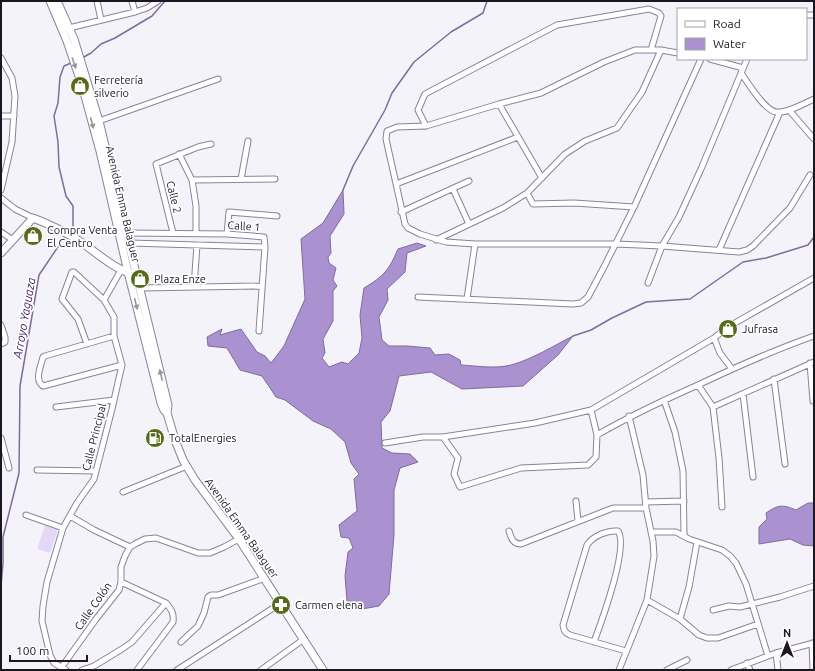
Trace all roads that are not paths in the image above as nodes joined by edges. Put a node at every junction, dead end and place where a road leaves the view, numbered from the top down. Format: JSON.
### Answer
{"nodes":[{"id":1,"x":50,"y":1,"type":"edge"},
{"id":2,"x":57,"y":1,"type":"edge"},
{"id":3,"x":97,"y":1,"type":"edge"},
{"id":4,"x":132,"y":1,"type":"edge"},
{"id":5,"x":158,"y":1,"type":"edge"},
{"id":6,"x":135,"y":12,"type":"junction"},
{"id":7,"x":101,"y":20,"type":"junction"},
{"id":8,"x":69,"y":28,"type":"junction"},
{"id":9,"x":70,"y":40,"type":"junction"},
{"id":10,"x":651,"y":50,"type":"junction"},
{"id":11,"x":661,"y":50,"type":"junction"},
{"id":12,"x":677,"y":53,"type":"edge"},
{"id":13,"x":1,"y":58,"type":"edge"},
{"id":14,"x":701,"y":60,"type":"edge"},
{"id":15,"x":713,"y":60,"type":"edge"},
{"id":16,"x":747,"y":60,"type":"edge"},
{"id":17,"x":742,"y":70,"type":"junction"},
{"id":18,"x":218,"y":79,"type":"dead end"},
{"id":19,"x":85,"y":84,"type":"junction"},
{"id":20,"x":814,"y":99,"type":"edge"},
{"id":21,"x":499,"y":104,"type":"junction"},
{"id":22,"x":789,"y":110,"type":"junction"},
{"id":23,"x":780,"y":112,"type":"junction"},
{"id":24,"x":1,"y":116,"type":"edge"},
{"id":25,"x":14,"y":116,"type":"junction"},
{"id":26,"x":100,"y":121,"type":"junction"},
{"id":27,"x":426,"y":126,"type":"junction"},
{"id":28,"x":518,"y":137,"type":"junction"},
{"id":29,"x":814,"y":139,"type":"edge"},
{"id":30,"x":248,"y":141,"type":"dead end"},
{"id":31,"x":211,"y":144,"type":"dead end"},
{"id":32,"x":103,"y":150,"type":"junction"},
{"id":33,"x":178,"y":154,"type":"junction"},
{"id":34,"x":810,"y":175,"type":"dead end"},
{"id":35,"x":542,"y":178,"type":"junction"},
{"id":36,"x":241,"y":179,"type":"junction"},
{"id":37,"x":275,"y":179,"type":"dead end"},
{"id":38,"x":192,"y":180,"type":"junction"},
{"id":39,"x":469,"y":181,"type":"dead end"},
{"id":40,"x":2,"y":182,"type":"edge"},
{"id":41,"x":396,"y":184,"type":"junction"},
{"id":42,"x":453,"y":189,"type":"junction"},
{"id":43,"x":1,"y":190,"type":"edge"},
{"id":44,"x":527,"y":193,"type":"junction"},
{"id":45,"x":1,"y":198,"type":"edge"},
{"id":46,"x":634,"y":207,"type":"junction"},
{"id":47,"x":401,"y":212,"type":"junction"},
{"id":48,"x":277,"y":216,"type":"dead end"},
{"id":49,"x":33,"y":218,"type":"junction"},
{"id":50,"x":469,"y":224,"type":"junction"},
{"id":51,"x":1,"y":232,"type":"edge"},
{"id":52,"x":127,"y":233,"type":"junction"},
{"id":53,"x":173,"y":233,"type":"junction"},
{"id":54,"x":196,"y":233,"type":"junction"},
{"id":55,"x":227,"y":234,"type":"junction"},
{"id":56,"x":13,"y":240,"type":"junction"},
{"id":57,"x":436,"y":240,"type":"junction"},
{"id":58,"x":130,"y":243,"type":"junction"},
{"id":59,"x":475,"y":244,"type":"junction"},
{"id":60,"x":616,"y":244,"type":"junction"},
{"id":61,"x":197,"y":245,"type":"junction"},
{"id":62,"x":662,"y":246,"type":"junction"},
{"id":63,"x":265,"y":247,"type":"junction"},
{"id":64,"x":719,"y":250,"type":"junction"},
{"id":65,"x":1,"y":253,"type":"edge"},
{"id":66,"x":124,"y":271,"type":"junction"},
{"id":67,"x":137,"y":274,"type":"junction"},
{"id":68,"x":814,"y":278,"type":"edge"},
{"id":69,"x":648,"y":283,"type":"dead end"},
{"id":70,"x":262,"y":286,"type":"junction"},
{"id":71,"x":140,"y":288,"type":"junction"},
{"id":72,"x":194,"y":288,"type":"junction"},
{"id":73,"x":418,"y":297,"type":"dead end"},
{"id":74,"x":467,"y":299,"type":"junction"},
{"id":75,"x":104,"y":300,"type":"junction"},
{"id":76,"x":1,"y":325,"type":"edge"},
{"id":77,"x":259,"y":331,"type":"dead end"},
{"id":78,"x":114,"y":336,"type":"junction"},
{"id":79,"x":814,"y":336,"type":"edge"},
{"id":80,"x":714,"y":338,"type":"junction"},
{"id":81,"x":1,"y":344,"type":"edge"},
{"id":82,"x":87,"y":344,"type":"junction"},
{"id":83,"x":812,"y":363,"type":"edge"},
{"id":84,"x":122,"y":365,"type":"junction"},
{"id":85,"x":732,"y":369,"type":"junction"},
{"id":86,"x":774,"y":379,"type":"junction"},
{"id":87,"x":698,"y":384,"type":"junction"},
{"id":88,"x":743,"y":394,"type":"junction"},
{"id":89,"x":114,"y":400,"type":"junction"},
{"id":90,"x":664,"y":400,"type":"junction"},
{"id":91,"x":813,"y":401,"type":"edge"},
{"id":92,"x":56,"y":407,"type":"dead end"},
{"id":93,"x":713,"y":407,"type":"junction"},
{"id":94,"x":591,"y":410,"type":"junction"},
{"id":95,"x":167,"y":413,"type":"junction"},
{"id":96,"x":630,"y":416,"type":"junction"},
{"id":97,"x":597,"y":435,"type":"junction"},
{"id":98,"x":443,"y":437,"type":"junction"},
{"id":99,"x":1,"y":438,"type":"edge"},
{"id":100,"x":386,"y":443,"type":"dead end"},
{"id":101,"x":2,"y":450,"type":"edge"},
{"id":102,"x":785,"y":464,"type":"dead end"},
{"id":103,"x":186,"y":466,"type":"junction"},
{"id":104,"x":9,"y":468,"type":"dead end"},
{"id":105,"x":37,"y":470,"type":"dead end"},
{"id":106,"x":96,"y":470,"type":"junction"},
{"id":107,"x":753,"y":476,"type":"dead end"},
{"id":108,"x":123,"y":492,"type":"dead end"},
{"id":109,"x":576,"y":501,"type":"dead end"},
{"id":110,"x":684,"y":501,"type":"junction"},
{"id":111,"x":646,"y":502,"type":"junction"},
{"id":112,"x":722,"y":507,"type":"dead end"},
{"id":113,"x":646,"y":508,"type":"junction"},
{"id":114,"x":26,"y":515,"type":"dead end"},
{"id":115,"x":70,"y":516,"type":"junction"},
{"id":116,"x":578,"y":521,"type":"junction"},
{"id":117,"x":63,"y":528,"type":"junction"},
{"id":118,"x":509,"y":531,"type":"dead end"},
{"id":119,"x":651,"y":532,"type":"junction"},
{"id":120,"x":684,"y":536,"type":"junction"},
{"id":121,"x":239,"y":538,"type":"junction"},
{"id":122,"x":697,"y":542,"type":"junction"},
{"id":123,"x":130,"y":547,"type":"junction"},
{"id":124,"x":265,"y":578,"type":"junction"},
{"id":125,"x":121,"y":582,"type":"junction"},
{"id":126,"x":814,"y":586,"type":"edge"},
{"id":127,"x":648,"y":600,"type":"junction"},
{"id":128,"x":281,"y":603,"type":"junction"},
{"id":129,"x":166,"y":604,"type":"junction"},
{"id":130,"x":752,"y":604,"type":"junction"},
{"id":131,"x":713,"y":610,"type":"dead end"},
{"id":132,"x":680,"y":619,"type":"junction"},
{"id":133,"x":758,"y":624,"type":"junction"},
{"id":134,"x":304,"y":640,"type":"junction"},
{"id":135,"x":181,"y":642,"type":"dead end"},
{"id":136,"x":594,"y":642,"type":"junction"},
{"id":137,"x":813,"y":643,"type":"edge"},
{"id":138,"x":626,"y":651,"type":"junction"},
{"id":139,"x":776,"y":652,"type":"junction"},
{"id":140,"x":768,"y":656,"type":"junction"},
{"id":141,"x":687,"y":660,"type":"dead end"},
{"id":142,"x":747,"y":663,"type":"junction"},
{"id":143,"x":63,"y":669,"type":"edge"},
{"id":144,"x":82,"y":670,"type":"edge"},
{"id":145,"x":137,"y":670,"type":"edge"},
{"id":146,"x":177,"y":670,"type":"edge"},
{"id":147,"x":261,"y":670,"type":"edge"},
{"id":148,"x":323,"y":670,"type":"edge"},
{"id":149,"x":619,"y":670,"type":"edge"},
{"id":150,"x":667,"y":670,"type":"edge"},
{"id":151,"x":731,"y":670,"type":"edge"},
{"id":152,"x":750,"y":670,"type":"edge"},
{"id":153,"x":778,"y":670,"type":"edge"},
{"id":154,"x":813,"y":670,"type":"edge"}],
"edges":[{"from":1,"to":9,"type":"street","name":"Avenida Emma Balaguer"},
{"from":2,"to":8,"type":"street","name":"Avenida Emma Balaguer"},
{"from":3,"to":7,"type":"street"},
{"from":4,"to":6,"type":"street"},
{"from":5,"to":6,"type":"street"},
{"from":6,"to":7,"type":"street"},
{"from":7,"to":8,"type":"street"},
{"from":8,"to":9,"type":"street","name":"Avenida Emma Balaguer"},
{"from":9,"to":19,"type":"street","name":"Avenida Emma Balaguer"},
{"from":10,"to":11,"type":"street"},
{"from":10,"to":21,"type":"street"},
{"from":10,"to":27,"type":"street"},
{"from":11,"to":12,"type":"street"},
{"from":11,"to":35,"type":"street"},
{"from":13,"to":25,"type":"street"},
{"from":14,"to":46,"type":"street"},
{"from":15,"to":17,"type":"street"},
{"from":16,"to":17,"type":"street"},
{"from":17,"to":23,"type":"street"},
{"from":17,"to":62,"type":"street"},
{"from":18,"to":26,"type":"street"},
{"from":19,"to":26,"type":"street","name":"Avenida Emma Balaguer"},
{"from":19,"to":32,"type":"street","name":"Avenida Emma Balaguer","one_way":true},
{"from":20,"to":22,"type":"street"},
{"from":21,"to":27,"type":"street"},
{"from":21,"to":28,"type":"street"},
{"from":22,"to":23,"type":"street"},
{"from":22,"to":29,"type":"street"},
{"from":23,"to":64,"type":"street"},
{"from":24,"to":25,"type":"street"},
{"from":25,"to":40,"type":"street"},
{"from":26,"to":32,"type":"street","name":"Avenida Emma Balaguer"},
{"from":27,"to":41,"type":"street"},
{"from":28,"to":35,"type":"street"},
{"from":28,"to":41,"type":"street"},
{"from":30,"to":36,"type":"street"},
{"from":31,"to":33,"type":"street"},
{"from":32,"to":52,"type":"street","name":"Avenida Emma Balaguer"},
{"from":32,"to":66,"type":"street","name":"Avenida Emma Balaguer"},
{"from":33,"to":38,"type":"street"},
{"from":33,"to":53,"type":"street","name":"Calle 2"},
{"from":34,"to":64,"type":"street"},
{"from":35,"to":44,"type":"street"},
{"from":36,"to":37,"type":"street"},
{"from":36,"to":38,"type":"street"},
{"from":38,"to":54,"type":"street"},
{"from":39,"to":42,"type":"street"},
{"from":40,"to":43,"type":"street"},
{"from":41,"to":47,"type":"street"},
{"from":42,"to":47,"type":"street"},
{"from":42,"to":50,"type":"street"},
{"from":44,"to":46,"type":"street"},
{"from":44,"to":50,"type":"street"},
{"from":45,"to":49,"type":"street"},
{"from":46,"to":60,"type":"street"},
{"from":47,"to":57,"type":"street"},
{"from":48,"to":55,"type":"street"},
{"from":49,"to":56,"type":"street"},
{"from":49,"to":66,"type":"street"},
{"from":50,"to":57,"type":"street"},
{"from":51,"to":56,"type":"street"},
{"from":52,"to":53,"type":"street","name":"Calle 1"},
{"from":52,"to":58,"type":"street","name":"Avenida Emma Balaguer"},
{"from":53,"to":54,"type":"street","name":"Calle 1"},
{"from":54,"to":55,"type":"street","name":"Calle 1"},
{"from":55,"to":63,"type":"street","name":"Calle 1"},
{"from":56,"to":65,"type":"street"},
{"from":57,"to":59,"type":"street"},
{"from":58,"to":61,"type":"street"},
{"from":58,"to":67,"type":"street","name":"Avenida Emma Balaguer"},
{"from":59,"to":60,"type":"street"},
{"from":59,"to":74,"type":"street"},
{"from":60,"to":62,"type":"street"},
{"from":60,"to":74,"type":"street"},
{"from":61,"to":63,"type":"street"},
{"from":61,"to":72,"type":"street"},
{"from":62,"to":64,"type":"street"},
{"from":62,"to":69,"type":"street"},
{"from":63,"to":70,"type":"street","name":"Calle 1"},
{"from":66,"to":67,"type":"street"},
{"from":66,"to":75,"type":"street"},
{"from":66,"to":95,"type":"street","name":"Avenida Emma Balaguer","one_way":true},
{"from":67,"to":71,"type":"street","name":"Avenida Emma Balaguer"},
{"from":68,"to":80,"type":"street"},
{"from":70,"to":72,"type":"street"},
{"from":70,"to":77,"type":"street","name":"Calle 1"},
{"from":71,"to":72,"type":"street"},
{"from":95,"to":71,"type":"street","name":"Avenida Emma Balaguer","one_way":true},
{"from":73,"to":74,"type":"street"},
{"from":75,"to":78,"type":"street","name":"Calle Principal"},
{"from":75,"to":82,"type":"street","name":"Calle Principal"},
{"from":76,"to":81,"type":"street"},
{"from":78,"to":82,"type":"street"},
{"from":78,"to":84,"type":"street","name":"Calle Principal"},
{"from":79,"to":85,"type":"street"},
{"from":80,"to":85,"type":"street"},
{"from":80,"to":94,"type":"street"},
{"from":82,"to":84,"type":"street"},
{"from":83,"to":86,"type":"street"},
{"from":83,"to":91,"type":"street"},
{"from":84,"to":89,"type":"street","name":"Calle Principal"},
{"from":85,"to":87,"type":"street"},
{"from":86,"to":88,"type":"street"},
{"from":86,"to":102,"type":"street"},
{"from":87,"to":90,"type":"street"},
{"from":87,"to":93,"type":"street"},
{"from":88,"to":93,"type":"street"},
{"from":88,"to":107,"type":"street"},
{"from":89,"to":92,"type":"street"},
{"from":89,"to":106,"type":"street","name":"Calle Principal"},
{"from":90,"to":96,"type":"street"},
{"from":90,"to":110,"type":"street"},
{"from":93,"to":112,"type":"street"},
{"from":94,"to":97,"type":"street"},
{"from":94,"to":98,"type":"street"},
{"from":95,"to":103,"type":"street","name":"Avenida Emma Balaguer"},
{"from":96,"to":97,"type":"street"},
{"from":96,"to":111,"type":"street"},
{"from":97,"to":98,"type":"street"},
{"from":98,"to":100,"type":"street"},
{"from":99,"to":101,"type":"street"},
{"from":101,"to":104,"type":"street"},
{"from":103,"to":108,"type":"street"},
{"from":103,"to":121,"type":"street","name":"Avenida Emma Balaguer"},
{"from":105,"to":106,"type":"street"},
{"from":106,"to":115,"type":"street","name":"Calle Principal"},
{"from":109,"to":116,"type":"street"},
{"from":110,"to":111,"type":"street"},
{"from":110,"to":120,"type":"street"},
{"from":111,"to":113,"type":"street"},
{"from":113,"to":116,"type":"street"},
{"from":113,"to":119,"type":"street"},
{"from":114,"to":117,"type":"street"},
{"from":115,"to":117,"type":"street","name":"Calle Principal"},
{"from":115,"to":123,"type":"street"},
{"from":116,"to":118,"type":"street"},
{"from":117,"to":143,"type":"street","name":"Calle Principal"},
{"from":119,"to":120,"type":"street"},
{"from":119,"to":127,"type":"street"},
{"from":120,"to":122,"type":"street"},
{"from":121,"to":123,"type":"street"},
{"from":121,"to":124,"type":"street","name":"Avenida Emma Balaguer"},
{"from":122,"to":130,"type":"street"},
{"from":122,"to":132,"type":"street"},
{"from":123,"to":125,"type":"street","name":"Calle Colón"},
{"from":124,"to":128,"type":"street","name":"Avenida Emma Balaguer"},
{"from":124,"to":135,"type":"street"},
{"from":125,"to":129,"type":"street"},
{"from":125,"to":143,"type":"street","name":"Calle Colón"},
{"from":126,"to":130,"type":"street"},
{"from":127,"to":132,"type":"street"},
{"from":127,"to":138,"type":"street"},
{"from":128,"to":134,"type":"street","name":"Avenida Emma Balaguer"},
{"from":128,"to":146,"type":"street"},
{"from":129,"to":144,"type":"street"},
{"from":129,"to":145,"type":"street"},
{"from":130,"to":131,"type":"street"},
{"from":130,"to":133,"type":"street"},
{"from":132,"to":133,"type":"street"},
{"from":133,"to":140,"type":"street"},
{"from":134,"to":147,"type":"street"},
{"from":134,"to":148,"type":"street","name":"Avenida Emma Balaguer"},
{"from":136,"to":136,"type":"street"},
{"from":136,"to":138,"type":"street"},
{"from":137,"to":139,"type":"street"},
{"from":137,"to":154,"type":"street"},
{"from":138,"to":149,"type":"street"},
{"from":139,"to":140,"type":"street"},
{"from":139,"to":153,"type":"street"},
{"from":140,"to":142,"type":"street"},
{"from":141,"to":150,"type":"street"},
{"from":142,"to":151,"type":"street"},
{"from":142,"to":152,"type":"street"}]}
